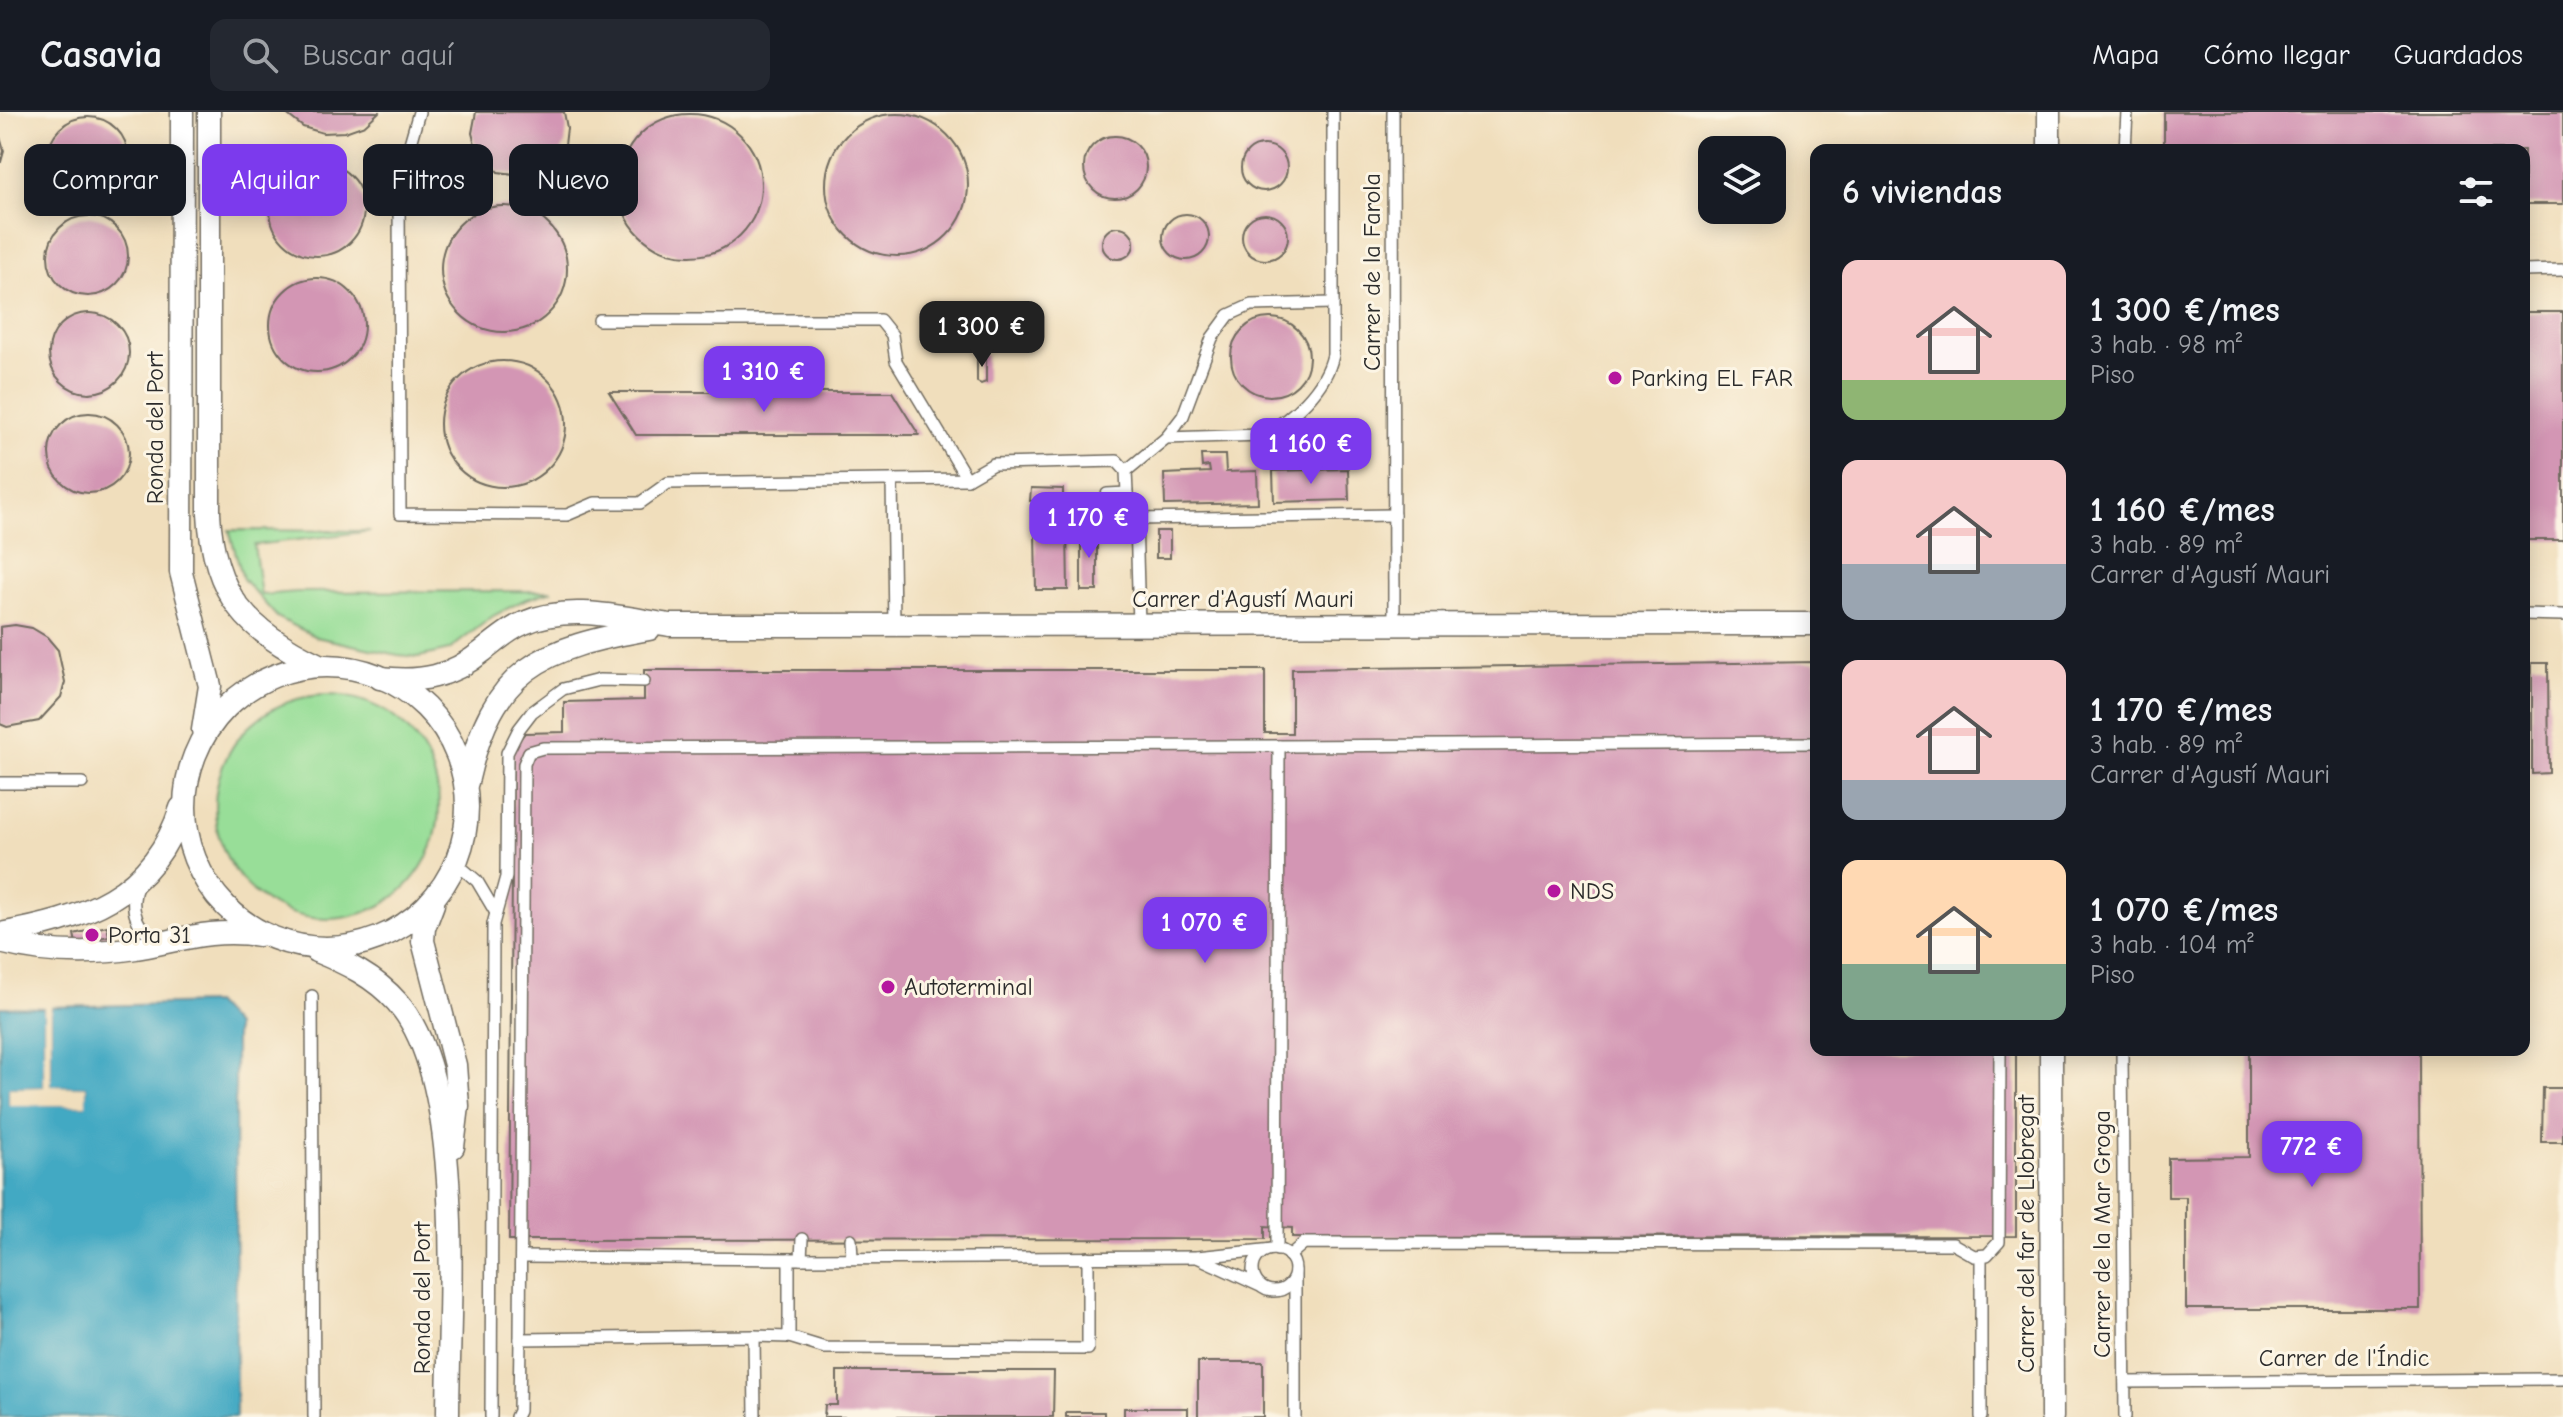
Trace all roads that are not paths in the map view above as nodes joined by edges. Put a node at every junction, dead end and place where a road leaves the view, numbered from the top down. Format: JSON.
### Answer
{"nodes":[{"id":1,"x":182,"y":112,"type":"edge"},
{"id":2,"x":209,"y":112,"type":"edge"},
{"id":3,"x":419,"y":112,"type":"edge"},
{"id":4,"x":1333,"y":112,"type":"edge"},
{"id":5,"x":1393,"y":112,"type":"edge"},
{"id":6,"x":2049,"y":112,"type":"edge"},
{"id":7,"x":2127,"y":112,"type":"edge"},
{"id":8,"x":2049,"y":144,"type":"edge"},
{"id":9,"x":2125,"y":144,"type":"edge"},
{"id":10,"x":2563,"y":270,"type":"edge"},
{"id":11,"x":2530,"y":271,"type":"edge"},
{"id":12,"x":1333,"y":303,"type":"junction"},
{"id":13,"x":599,"y":320,"type":"dead end"},
{"id":14,"x":1166,"y":438,"type":"junction"},
{"id":15,"x":1126,"y":471,"type":"junction"},
{"id":16,"x":967,"y":479,"type":"junction"},
{"id":17,"x":892,"y":480,"type":"junction"},
{"id":18,"x":1127,"y":493,"type":"junction"},
{"id":19,"x":1107,"y":494,"type":"dead end"},
{"id":20,"x":1394,"y":515,"type":"junction"},
{"id":21,"x":1136,"y":519,"type":"junction"},
{"id":22,"x":2530,"y":614,"type":"edge"},
{"id":23,"x":2563,"y":615,"type":"edge"},
{"id":24,"x":1394,"y":624,"type":"junction"},
{"id":25,"x":1810,"y":624,"type":"edge"},
{"id":26,"x":670,"y":625,"type":"junction"},
{"id":27,"x":894,"y":625,"type":"junction"},
{"id":28,"x":1139,"y":625,"type":"junction"},
{"id":29,"x":319,"y":665,"type":"junction"},
{"id":30,"x":380,"y":678,"type":"junction"},
{"id":31,"x":644,"y":681,"type":"dead end"},
{"id":32,"x":201,"y":740,"type":"junction"},
{"id":33,"x":1810,"y":743,"type":"edge"},
{"id":34,"x":1279,"y":746,"type":"junction"},
{"id":35,"x":467,"y":782,"type":"junction"},
{"id":36,"x":0,"y":783,"type":"edge"},
{"id":37,"x":82,"y":783,"type":"dead end"},
{"id":38,"x":185,"y":795,"type":"junction"},
{"id":39,"x":457,"y":864,"type":"junction"},
{"id":40,"x":141,"y":876,"type":"junction"},
{"id":41,"x":436,"y":898,"type":"junction"},
{"id":42,"x":496,"y":913,"type":"junction"},
{"id":43,"x":0,"y":934,"type":"edge"},
{"id":44,"x":272,"y":937,"type":"junction"},
{"id":45,"x":177,"y":939,"type":"junction"},
{"id":46,"x":0,"y":942,"type":"edge"},
{"id":47,"x":301,"y":945,"type":"junction"},
{"id":48,"x":312,"y":996,"type":"dead end"},
{"id":49,"x":2000,"y":1056,"type":"edge"},
{"id":50,"x":2051,"y":1056,"type":"edge"},
{"id":51,"x":2122,"y":1056,"type":"edge"},
{"id":52,"x":448,"y":1180,"type":"junction"},
{"id":53,"x":802,"y":1239,"type":"dead end"},
{"id":54,"x":851,"y":1239,"type":"dead end"},
{"id":55,"x":1275,"y":1250,"type":"junction"},
{"id":56,"x":1289,"y":1256,"type":"junction"},
{"id":57,"x":1981,"y":1256,"type":"junction"},
{"id":58,"x":521,"y":1257,"type":"junction"},
{"id":59,"x":1088,"y":1257,"type":"junction"},
{"id":60,"x":1197,"y":1257,"type":"junction"},
{"id":61,"x":852,"y":1258,"type":"junction"},
{"id":62,"x":795,"y":1259,"type":"junction"},
{"id":63,"x":1295,"y":1271,"type":"junction"},
{"id":64,"x":1261,"y":1287,"type":"junction"},
{"id":65,"x":1295,"y":1321,"type":"junction"},
{"id":66,"x":754,"y":1336,"type":"junction"},
{"id":67,"x":789,"y":1337,"type":"junction"},
{"id":68,"x":520,"y":1339,"type":"junction"},
{"id":69,"x":2563,"y":1379,"type":"edge"},
{"id":70,"x":2125,"y":1382,"type":"junction"},
{"id":71,"x":314,"y":1417,"type":"edge"},
{"id":72,"x":448,"y":1417,"type":"edge"},
{"id":73,"x":491,"y":1417,"type":"edge"},
{"id":74,"x":516,"y":1417,"type":"edge"},
{"id":75,"x":755,"y":1417,"type":"edge"},
{"id":76,"x":1295,"y":1417,"type":"edge"},
{"id":77,"x":1981,"y":1417,"type":"edge"},
{"id":78,"x":2052,"y":1417,"type":"edge"},
{"id":79,"x":2125,"y":1417,"type":"edge"}],
"edges":[{"from":1,"to":32,"type":"street","name":"Ronda del Port"},
{"from":2,"to":29,"type":"street"},
{"from":3,"to":17,"type":"lane"},
{"from":4,"to":12,"type":"lane"},
{"from":5,"to":20,"type":"lane","name":"Carrer de la Farola"},
{"from":6,"to":8,"type":"street"},
{"from":7,"to":9,"type":"lane"},
{"from":10,"to":11,"type":"lane"},
{"from":12,"to":14,"type":"lane"},
{"from":12,"to":14,"type":"lane"},
{"from":13,"to":16,"type":"lane"},
{"from":14,"to":15,"type":"lane"},
{"from":15,"to":16,"type":"lane"},
{"from":15,"to":18,"type":"lane"},
{"from":16,"to":17,"type":"lane"},
{"from":17,"to":27,"type":"lane"},
{"from":18,"to":19,"type":"lane"},
{"from":18,"to":21,"type":"lane"},
{"from":20,"to":21,"type":"lane"},
{"from":20,"to":24,"type":"lane","name":"Carrer de la Farola"},
{"from":21,"to":28,"type":"lane"},
{"from":22,"to":23,"type":"lane"},
{"from":24,"to":25,"type":"street","name":"Carrer d'Agustí Mauri"},
{"from":24,"to":28,"type":"street","name":"Carrer d'Agustí Mauri"},
{"from":26,"to":27,"type":"street","name":"Carrer d'Agustí Mauri"},
{"from":26,"to":30,"type":"street"},
{"from":26,"to":35,"type":"street"},
{"from":27,"to":28,"type":"street","name":"Carrer d'Agustí Mauri"},
{"from":29,"to":30,"type":"street"},
{"from":29,"to":32,"type":"street"},
{"from":30,"to":35,"type":"street"},
{"from":31,"to":42,"type":"lane"},
{"from":32,"to":38,"type":"street"},
{"from":33,"to":34,"type":"lane"},
{"from":34,"to":55,"type":"lane"},
{"from":34,"to":58,"type":"lane"},
{"from":35,"to":39,"type":"street"},
{"from":36,"to":37,"type":"lane"},
{"from":38,"to":40,"type":"street"},
{"from":38,"to":44,"type":"street"},
{"from":39,"to":41,"type":"street"},
{"from":39,"to":42,"type":"lane"},
{"from":40,"to":43,"type":"street"},
{"from":40,"to":45,"type":"lane"},
{"from":41,"to":47,"type":"street"},
{"from":41,"to":52,"type":"street"},
{"from":42,"to":73,"type":"lane"},
{"from":44,"to":45,"type":"street"},
{"from":44,"to":47,"type":"street"},
{"from":45,"to":46,"type":"street"},
{"from":47,"to":52,"type":"street"},
{"from":48,"to":71,"type":"lane"},
{"from":49,"to":57,"type":"lane"},
{"from":50,"to":78,"type":"street","name":"Carrer del far de Llobregat"},
{"from":51,"to":70,"type":"lane","name":"Carrer de la Mar Groga"},
{"from":52,"to":72,"type":"street","name":"Ronda del Port"},
{"from":53,"to":62,"type":"lane"},
{"from":54,"to":61,"type":"lane"},
{"from":55,"to":56,"type":"lane"},
{"from":55,"to":60,"type":"lane"},
{"from":55,"to":64,"type":"lane"},
{"from":56,"to":57,"type":"lane"},
{"from":56,"to":63,"type":"lane"},
{"from":57,"to":77,"type":"lane"},
{"from":58,"to":62,"type":"lane"},
{"from":58,"to":68,"type":"lane"},
{"from":59,"to":60,"type":"lane"},
{"from":59,"to":61,"type":"lane"},
{"from":59,"to":67,"type":"lane"},
{"from":60,"to":64,"type":"lane"},
{"from":61,"to":62,"type":"lane"},
{"from":62,"to":67,"type":"lane"},
{"from":63,"to":64,"type":"lane"},
{"from":63,"to":65,"type":"lane"},
{"from":64,"to":65,"type":"lane"},
{"from":65,"to":76,"type":"lane"},
{"from":66,"to":67,"type":"lane"},
{"from":66,"to":68,"type":"lane"},
{"from":66,"to":75,"type":"lane"},
{"from":68,"to":74,"type":"lane"},
{"from":69,"to":70,"type":"lane","name":"Carrer de l'Índic"},
{"from":70,"to":79,"type":"lane","name":"Carrer de la Mar Groga"}]}
